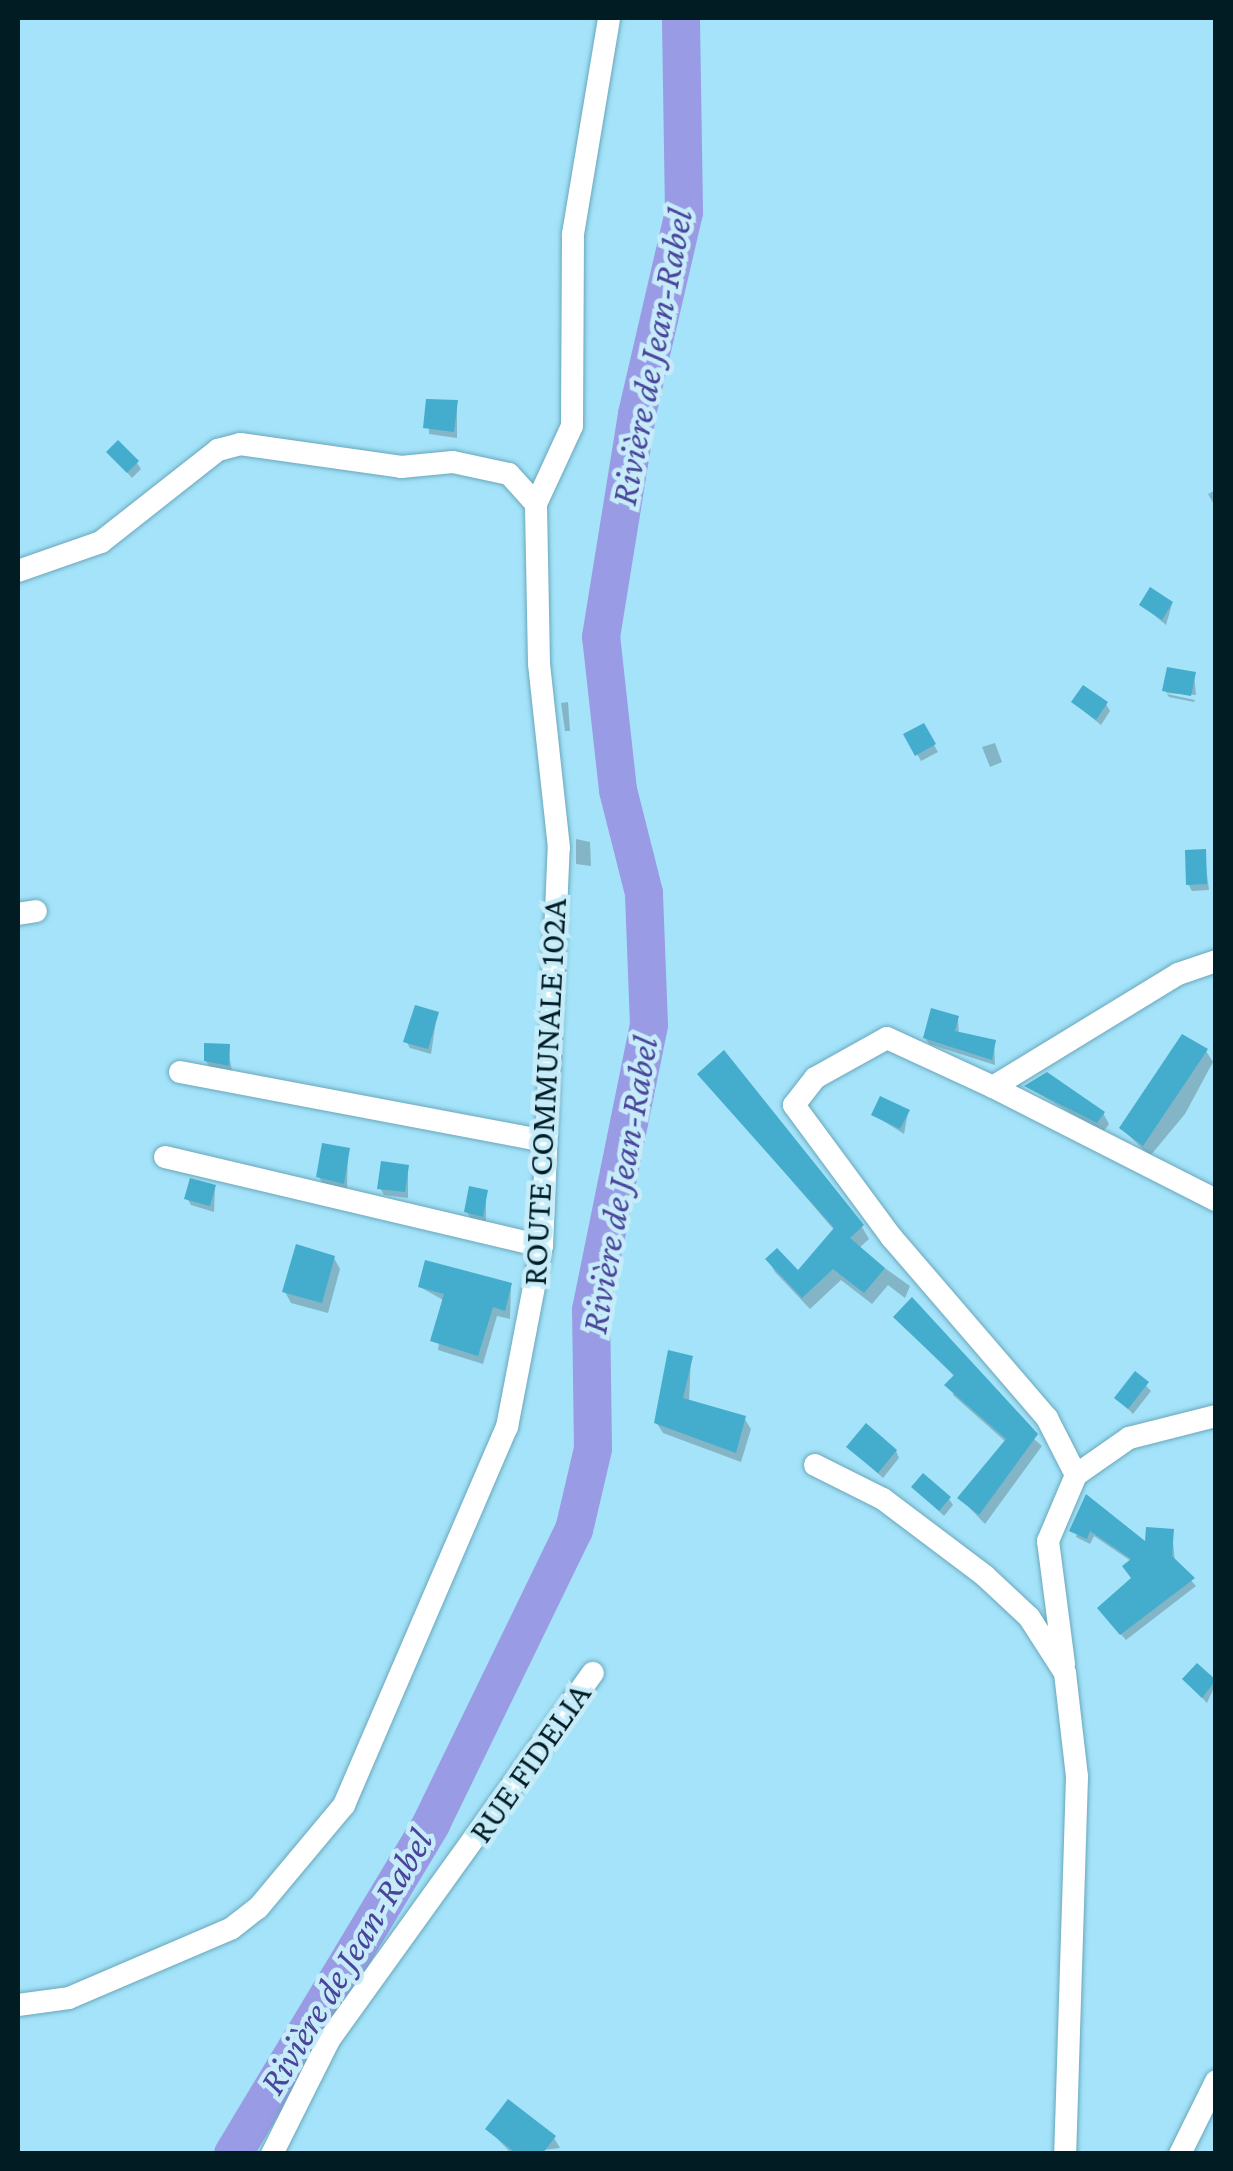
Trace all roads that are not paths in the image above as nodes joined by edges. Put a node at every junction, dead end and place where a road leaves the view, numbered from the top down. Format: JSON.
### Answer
{"nodes":[{"id":1,"x":609,"y":18,"type":"edge"},
{"id":2,"x":536,"y":504,"type":"junction"},
{"id":3,"x":18,"y":571,"type":"edge"},
{"id":4,"x":1216,"y":961,"type":"edge"},
{"id":5,"x":180,"y":1072,"type":"dead end"},
{"id":6,"x":992,"y":1087,"type":"junction"},
{"id":7,"x":545,"y":1141,"type":"junction"},
{"id":8,"x":164,"y":1156,"type":"dead end"},
{"id":9,"x":1216,"y":1200,"type":"edge"},
{"id":10,"x":542,"y":1246,"type":"junction"},
{"id":11,"x":1216,"y":1416,"type":"edge"},
{"id":12,"x":815,"y":1465,"type":"dead end"},
{"id":13,"x":1076,"y":1475,"type":"junction"},
{"id":14,"x":594,"y":1673,"type":"dead end"},
{"id":15,"x":1065,"y":1673,"type":"junction"},
{"id":16,"x":18,"y":2005,"type":"edge"},
{"id":17,"x":1216,"y":2081,"type":"edge"},
{"id":18,"x":272,"y":2154,"type":"edge"},
{"id":19,"x":1065,"y":2154,"type":"edge"},
{"id":20,"x":1180,"y":2154,"type":"edge"}],
"edges":[{"from":1,"to":2,"type":"street","name":"ROUTE COMMUNALE 102A"},
{"from":2,"to":3,"type":"street"},
{"from":2,"to":7,"type":"street","name":"ROUTE COMMUNALE 102A"},
{"from":4,"to":6,"type":"street"},
{"from":5,"to":7,"type":"street"},
{"from":6,"to":9,"type":"street"},
{"from":6,"to":13,"type":"street"},
{"from":7,"to":10,"type":"street","name":"ROUTE COMMUNALE 102A"},
{"from":8,"to":10,"type":"street"},
{"from":10,"to":16,"type":"street","name":"ROUTE COMMUNALE 102A"},
{"from":11,"to":13,"type":"street"},
{"from":12,"to":15,"type":"street"},
{"from":13,"to":15,"type":"street"},
{"from":14,"to":18,"type":"street","name":"RUE FIDELIA"},
{"from":15,"to":19,"type":"street"},
{"from":17,"to":20,"type":"street"}]}
